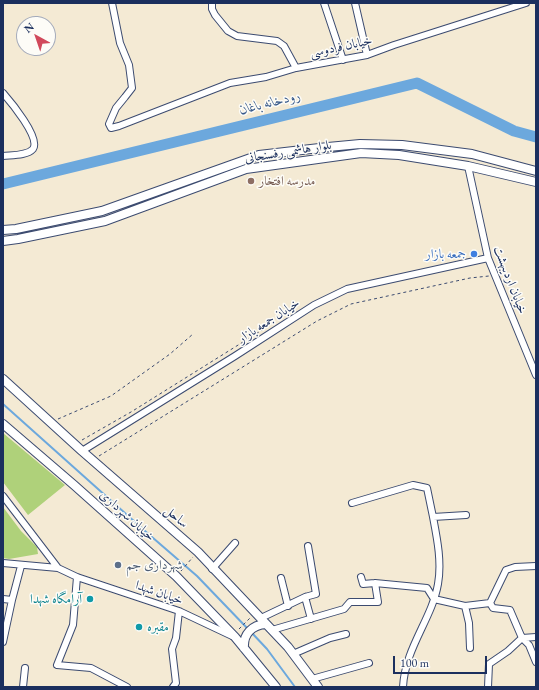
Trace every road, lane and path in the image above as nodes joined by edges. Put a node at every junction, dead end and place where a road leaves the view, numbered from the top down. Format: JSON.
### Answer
{"nodes":[{"id":1,"x":112,"y":3,"type":"edge"},
{"id":2,"x":212,"y":3,"type":"edge"},
{"id":3,"x":324,"y":3,"type":"edge"},
{"id":4,"x":356,"y":3,"type":"edge"},
{"id":5,"x":526,"y":3,"type":"edge"},
{"id":6,"x":367,"y":55,"type":"junction"},
{"id":7,"x":343,"y":60,"type":"junction"},
{"id":8,"x":296,"y":68,"type":"junction"},
{"id":9,"x":3,"y":93,"type":"edge"},
{"id":10,"x":360,"y":144,"type":"junction"},
{"id":11,"x":361,"y":153,"type":"junction"},
{"id":12,"x":3,"y":156,"type":"edge"},
{"id":13,"x":468,"y":166,"type":"junction"},
{"id":14,"x":536,"y":171,"type":"edge"},
{"id":15,"x":536,"y":182,"type":"edge"},
{"id":16,"x":16,"y":229,"type":"junction"},
{"id":17,"x":3,"y":230,"type":"edge"},
{"id":18,"x":18,"y":239,"type":"junction"},
{"id":19,"x":3,"y":241,"type":"edge"},
{"id":20,"x":488,"y":258,"type":"junction"},
{"id":21,"x":495,"y":275,"type":"junction"},
{"id":22,"x":192,"y":334,"type":"dead end"},
{"id":23,"x":536,"y":375,"type":"edge"},
{"id":24,"x":3,"y":380,"type":"edge"},
{"id":25,"x":50,"y":422,"type":"junction"},
{"id":26,"x":3,"y":424,"type":"edge"},
{"id":27,"x":82,"y":451,"type":"junction"},
{"id":28,"x":92,"y":460,"type":"junction"},
{"id":29,"x":3,"y":496,"type":"edge"},
{"id":30,"x":352,"y":503,"type":"dead end"},
{"id":31,"x":466,"y":515,"type":"dead end"},
{"id":32,"x":433,"y":517,"type":"junction"},
{"id":33,"x":235,"y":543,"type":"dead end"},
{"id":34,"x":308,"y":546,"type":"dead end"},
{"id":35,"x":198,"y":552,"type":"junction"},
{"id":36,"x":3,"y":563,"type":"edge"},
{"id":37,"x":21,"y":566,"type":"junction"},
{"id":38,"x":536,"y":566,"type":"edge"},
{"id":39,"x":58,"y":568,"type":"junction"},
{"id":40,"x":212,"y":569,"type":"junction"},
{"id":41,"x":176,"y":576,"type":"junction"},
{"id":42,"x":77,"y":577,"type":"junction"},
{"id":43,"x":361,"y":577,"type":"dead end"},
{"id":44,"x":281,"y":578,"type":"dead end"},
{"id":45,"x":375,"y":583,"type":"junction"},
{"id":46,"x":305,"y":597,"type":"junction"},
{"id":47,"x":434,"y":598,"type":"junction"},
{"id":48,"x":3,"y":599,"type":"edge"},
{"id":49,"x":12,"y":600,"type":"junction"},
{"id":50,"x":490,"y":603,"type":"junction"},
{"id":51,"x":288,"y":606,"type":"junction"},
{"id":52,"x":465,"y":606,"type":"junction"},
{"id":53,"x":179,"y":611,"type":"junction"},
{"id":54,"x":261,"y":618,"type":"junction"},
{"id":55,"x":311,"y":619,"type":"junction"},
{"id":56,"x":5,"y":621,"type":"edge"},
{"id":57,"x":272,"y":630,"type":"junction"},
{"id":58,"x":346,"y":634,"type":"dead end"},
{"id":59,"x":234,"y":636,"type":"junction"},
{"id":60,"x":536,"y":637,"type":"edge"},
{"id":61,"x":522,"y":638,"type":"junction"},
{"id":62,"x":3,"y":642,"type":"edge"},
{"id":63,"x":244,"y":648,"type":"junction"},
{"id":64,"x":470,"y":648,"type":"dead end"},
{"id":65,"x":293,"y":654,"type":"junction"},
{"id":66,"x":536,"y":662,"type":"edge"},
{"id":67,"x":369,"y":663,"type":"dead end"},
{"id":68,"x":25,"y":668,"type":"dead end"},
{"id":69,"x":312,"y":679,"type":"junction"},
{"id":70,"x":23,"y":687,"type":"edge"},
{"id":71,"x":127,"y":687,"type":"edge"},
{"id":72,"x":173,"y":687,"type":"edge"},
{"id":73,"x":276,"y":687,"type":"edge"},
{"id":74,"x":318,"y":687,"type":"edge"},
{"id":75,"x":404,"y":687,"type":"edge"},
{"id":76,"x":488,"y":687,"type":"edge"}],
"edges":[{"from":1,"to":8,"type":"street"},
{"from":2,"to":8,"type":"street","name":"خیابان فردوسی"},
{"from":3,"to":7,"type":"street"},
{"from":4,"to":6,"type":"street"},
{"from":5,"to":6,"type":"street","name":"خیابان فردوسی"},
{"from":6,"to":7,"type":"street","name":"خیابان فردوسی"},
{"from":7,"to":8,"type":"street","name":"خیابان فردوسی"},
{"from":9,"to":12,"type":"street"},
{"from":10,"to":11,"type":"main road"},
{"from":10,"to":14,"type":"main road","name":"بلوار هاشمی رفسنجانی"},
{"from":10,"to":16,"type":"main road","name":"بلوار هاشمی رفسنجانی"},
{"from":11,"to":13,"type":"main road","name":"بلوار هاشمی رفسنجانی"},
{"from":11,"to":18,"type":"main road","name":"بلوار هاشمی رفسنجانی"},
{"from":13,"to":15,"type":"main road","name":"بلوار هاشمی رفسنجانی"},
{"from":13,"to":20,"type":"street","name":"خیابان اردیبهشت"},
{"from":16,"to":17,"type":"main road","name":"بلوار هاشمی رفسنجانی"},
{"from":16,"to":18,"type":"main road"},
{"from":18,"to":19,"type":"main road","name":"بلوار هاشمی رفسنجانی"},
{"from":20,"to":21,"type":"street","name":"خیابان اردیبهشت"},
{"from":20,"to":27,"type":"street","name":"خیابان جمعه بازار"},
{"from":21,"to":23,"type":"street","name":"خیابان اردیبهشت"},
{"from":21,"to":28,"type":"path"},
{"from":22,"to":25,"type":"path"},
{"from":24,"to":25,"type":"main road","name":"ساحل"},
{"from":25,"to":27,"type":"main road","name":"ساحل"},
{"from":26,"to":41,"type":"main road","name":"خیابان شهرداری"},
{"from":27,"to":28,"type":"main road","name":"ساحل"},
{"from":28,"to":35,"type":"main road","name":"ساحل"},
{"from":29,"to":39,"type":"street"},
{"from":30,"to":32,"type":"street"},
{"from":31,"to":32,"type":"street"},
{"from":32,"to":47,"type":"street"},
{"from":33,"to":40,"type":"street"},
{"from":34,"to":46,"type":"street"},
{"from":35,"to":40,"type":"main road","name":"ساحل"},
{"from":35,"to":41,"type":"path"},
{"from":36,"to":37,"type":"street","name":"خیابان شهدا"},
{"from":37,"to":39,"type":"street","name":"خیابان شهدا"},
{"from":37,"to":49,"type":"street"},
{"from":38,"to":50,"type":"street"},
{"from":39,"to":42,"type":"street","name":"خیابان شهدا"},
{"from":40,"to":54,"type":"main road","name":"ساحل"},
{"from":41,"to":59,"type":"main road","name":"خیابان شهرداری"},
{"from":42,"to":53,"type":"street","name":"خیابان شهدا"},
{"from":42,"to":71,"type":"street"},
{"from":43,"to":45,"type":"street"},
{"from":44,"to":51,"type":"street"},
{"from":45,"to":47,"type":"street"},
{"from":45,"to":55,"type":"street"},
{"from":46,"to":51,"type":"street"},
{"from":46,"to":55,"type":"street"},
{"from":47,"to":52,"type":"street"},
{"from":47,"to":75,"type":"street"},
{"from":48,"to":49,"type":"street"},
{"from":49,"to":56,"type":"street"},
{"from":50,"to":52,"type":"street"},
{"from":50,"to":61,"type":"street"},
{"from":51,"to":54,"type":"street"},
{"from":52,"to":64,"type":"street"},
{"from":53,"to":59,"type":"street","name":"خیابان شهدا"},
{"from":53,"to":72,"type":"street"},
{"from":54,"to":57,"type":"main road","name":"ساحل"},
{"from":54,"to":59,"type":"path"},
{"from":54,"to":63,"type":"main road"},
{"from":55,"to":57,"type":"street"},
{"from":56,"to":62,"type":"street"},
{"from":57,"to":65,"type":"main road","name":"ساحل"},
{"from":58,"to":65,"type":"street"},
{"from":59,"to":63,"type":"main road","name":"خیابان شهرداری"},
{"from":60,"to":61,"type":"street"},
{"from":61,"to":66,"type":"street"},
{"from":61,"to":76,"type":"street"},
{"from":63,"to":73,"type":"main road","name":"خیابان شهرداری"},
{"from":65,"to":69,"type":"main road","name":"ساحل"},
{"from":67,"to":69,"type":"street"},
{"from":68,"to":70,"type":"street"},
{"from":69,"to":74,"type":"main road","name":"ساحل"}]}
